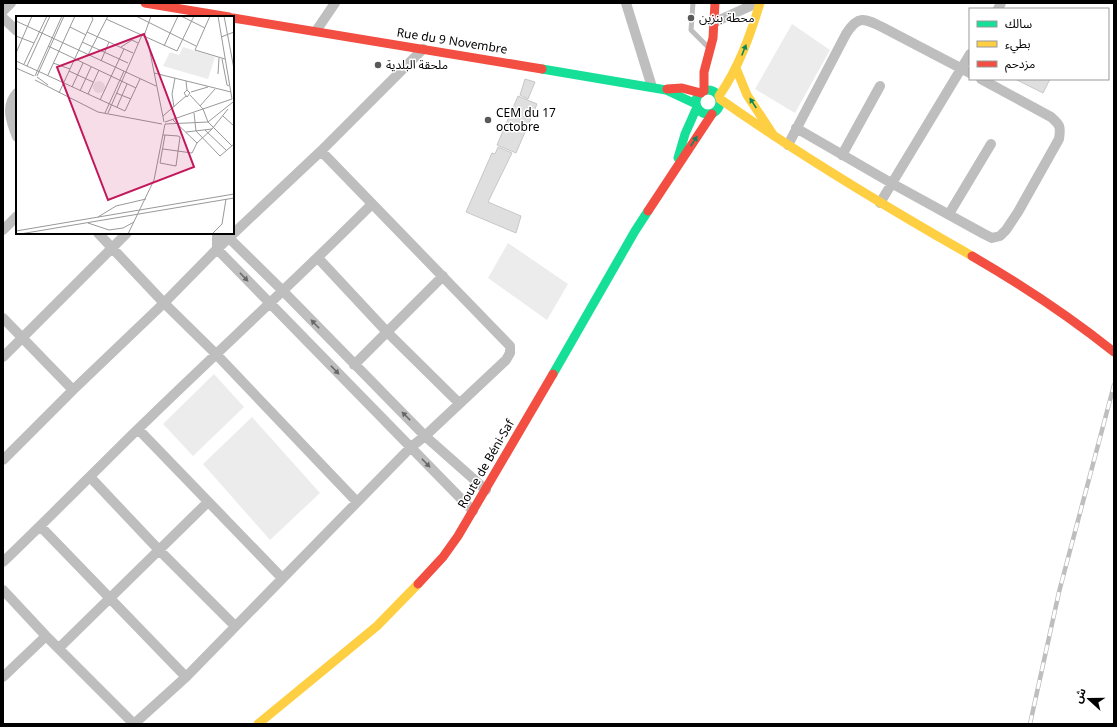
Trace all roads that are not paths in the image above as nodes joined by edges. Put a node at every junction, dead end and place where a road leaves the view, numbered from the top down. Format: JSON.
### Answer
{"nodes":[{"id":1,"x":11,"y":3,"type":"edge"},
{"id":2,"x":145,"y":3,"type":"edge"},
{"id":3,"x":335,"y":3,"type":"edge"},
{"id":4,"x":626,"y":3,"type":"edge"},
{"id":5,"x":693,"y":3,"type":"edge"},
{"id":6,"x":715,"y":3,"type":"edge"},
{"id":7,"x":759,"y":3,"type":"edge"},
{"id":8,"x":3,"y":11,"type":"edge"},
{"id":9,"x":223,"y":16,"type":"edge"},
{"id":10,"x":3,"y":18,"type":"edge"},
{"id":11,"x":234,"y":18,"type":"edge"},
{"id":12,"x":715,"y":22,"type":"junction"},
{"id":13,"x":16,"y":30,"type":"edge"},
{"id":14,"x":316,"y":31,"type":"junction"},
{"id":15,"x":423,"y":49,"type":"junction"},
{"id":16,"x":710,"y":49,"type":"junction"},
{"id":17,"x":969,"y":58,"type":"edge"},
{"id":18,"x":736,"y":68,"type":"junction"},
{"id":19,"x":966,"y":71,"type":"edge"},
{"id":20,"x":983,"y":80,"type":"edge"},
{"id":21,"x":880,"y":86,"type":"dead end"},
{"id":22,"x":652,"y":87,"type":"junction"},
{"id":23,"x":666,"y":90,"type":"junction"},
{"id":24,"x":702,"y":92,"type":"junction"},
{"id":25,"x":16,"y":94,"type":"edge"},
{"id":26,"x":719,"y":98,"type":"junction"},
{"id":27,"x":696,"y":106,"type":"junction"},
{"id":28,"x":713,"y":113,"type":"junction"},
{"id":29,"x":745,"y":117,"type":"junction"},
{"id":30,"x":796,"y":128,"type":"junction"},
{"id":31,"x":16,"y":134,"type":"edge"},
{"id":32,"x":774,"y":136,"type":"junction"},
{"id":33,"x":991,"y":144,"type":"dead end"},
{"id":34,"x":788,"y":145,"type":"junction"},
{"id":35,"x":322,"y":151,"type":"junction"},
{"id":36,"x":842,"y":155,"type":"junction"},
{"id":37,"x":676,"y":168,"type":"junction"},
{"id":38,"x":893,"y":184,"type":"junction"},
{"id":39,"x":880,"y":203,"type":"junction"},
{"id":40,"x":372,"y":204,"type":"junction"},
{"id":41,"x":949,"y":214,"type":"junction"},
{"id":42,"x":16,"y":217,"type":"edge"},
{"id":43,"x":3,"y":230,"type":"edge"},
{"id":44,"x":234,"y":233,"type":"edge"},
{"id":45,"x":99,"y":234,"type":"edge"},
{"id":46,"x":126,"y":234,"type":"edge"},
{"id":47,"x":216,"y":234,"type":"edge"},
{"id":48,"x":233,"y":234,"type":"edge"},
{"id":49,"x":229,"y":238,"type":"junction"},
{"id":50,"x":112,"y":248,"type":"junction"},
{"id":51,"x":217,"y":249,"type":"junction"},
{"id":52,"x":318,"y":258,"type":"junction"},
{"id":53,"x":443,"y":276,"type":"junction"},
{"id":54,"x":282,"y":290,"type":"junction"},
{"id":55,"x":269,"y":303,"type":"junction"},
{"id":56,"x":164,"y":304,"type":"junction"},
{"id":57,"x":3,"y":318,"type":"edge"},
{"id":58,"x":387,"y":332,"type":"junction"},
{"id":59,"x":22,"y":338,"type":"junction"},
{"id":60,"x":1114,"y":352,"type":"edge"},
{"id":61,"x":216,"y":354,"type":"junction"},
{"id":62,"x":3,"y":356,"type":"edge"},
{"id":63,"x":354,"y":365,"type":"junction"},
{"id":64,"x":73,"y":390,"type":"junction"},
{"id":65,"x":459,"y":403,"type":"junction"},
{"id":66,"x":138,"y":429,"type":"junction"},
{"id":67,"x":425,"y":436,"type":"junction"},
{"id":68,"x":410,"y":447,"type":"junction"},
{"id":69,"x":3,"y":460,"type":"edge"},
{"id":70,"x":91,"y":478,"type":"junction"},
{"id":71,"x":486,"y":490,"type":"junction"},
{"id":72,"x":208,"y":502,"type":"junction"},
{"id":73,"x":357,"y":502,"type":"junction"},
{"id":74,"x":473,"y":511,"type":"junction"},
{"id":75,"x":41,"y":527,"type":"junction"},
{"id":76,"x":159,"y":550,"type":"junction"},
{"id":77,"x":3,"y":562,"type":"edge"},
{"id":78,"x":282,"y":578,"type":"junction"},
{"id":79,"x":3,"y":590,"type":"edge"},
{"id":80,"x":110,"y":598,"type":"junction"},
{"id":81,"x":235,"y":626,"type":"junction"},
{"id":82,"x":46,"y":636,"type":"junction"},
{"id":83,"x":59,"y":648,"type":"junction"},
{"id":84,"x":3,"y":677,"type":"edge"},
{"id":85,"x":186,"y":677,"type":"junction"},
{"id":86,"x":134,"y":724,"type":"edge"},
{"id":87,"x":258,"y":724,"type":"edge"}],
"edges":[{"from":1,"to":8,"type":"street"},
{"from":2,"to":9,"type":"main road"},
{"from":3,"to":14,"type":"street"},
{"from":4,"to":22,"type":"street"},
{"from":5,"to":16,"type":"lane"},
{"from":6,"to":12,"type":"main road"},
{"from":7,"to":12,"type":"street"},
{"from":18,"to":7,"type":"main road","one_way":true},
{"from":10,"to":13,"type":"street"},
{"from":11,"to":14,"type":"main road","name":"Rue du 9 Novembre"},
{"from":12,"to":16,"type":"main road"},
{"from":14,"to":15,"type":"main road","name":"Rue du 9 Novembre"},
{"from":15,"to":22,"type":"main road","name":"Rue du 9 Novembre"},
{"from":15,"to":35,"type":"street"},
{"from":16,"to":24,"type":"main road"},
{"from":17,"to":19,"type":"street"},
{"from":18,"to":26,"type":"main road"},
{"from":32,"to":18,"type":"main road","one_way":true},
{"from":19,"to":30,"type":"street"},
{"from":19,"to":38,"type":"street"},
{"from":20,"to":41,"type":"street"},
{"from":21,"to":36,"type":"street"},
{"from":22,"to":23,"type":"main road","name":"Rue du 9 Novembre"},
{"from":23,"to":24,"type":"main road"},
{"from":23,"to":27,"type":"main road"},
{"from":24,"to":26,"type":"main road"},
{"from":24,"to":27,"type":"main road"},
{"from":25,"to":31,"type":"street"},
{"from":26,"to":28,"type":"main road"},
{"from":26,"to":29,"type":"main road"},
{"from":27,"to":28,"type":"main road"},
{"from":27,"to":37,"type":"main road"},
{"from":28,"to":29,"type":"main road"},
{"from":37,"to":28,"type":"main road","name":"Route de Béni-Saf","one_way":true},
{"from":29,"to":32,"type":"main road"},
{"from":30,"to":34,"type":"street"},
{"from":30,"to":36,"type":"street"},
{"from":32,"to":34,"type":"main road"},
{"from":33,"to":41,"type":"street"},
{"from":34,"to":39,"type":"main road"},
{"from":35,"to":40,"type":"street"},
{"from":35,"to":44,"type":"street"},
{"from":36,"to":38,"type":"street"},
{"from":37,"to":71,"type":"main road","name":"Route de Béni-Saf"},
{"from":38,"to":39,"type":"street"},
{"from":38,"to":41,"type":"street"},
{"from":39,"to":60,"type":"main road"},
{"from":40,"to":52,"type":"street"},
{"from":40,"to":53,"type":"street"},
{"from":42,"to":43,"type":"street"},
{"from":45,"to":50,"type":"street"},
{"from":46,"to":50,"type":"street"},
{"from":47,"to":49,"type":"street"},
{"from":47,"to":51,"type":"street"},
{"from":48,"to":49,"type":"street"},
{"from":49,"to":51,"type":"street"},
{"from":49,"to":54,"type":"street"},
{"from":50,"to":56,"type":"street"},
{"from":50,"to":59,"type":"street"},
{"from":51,"to":55,"type":"street","one_way":true},
{"from":51,"to":56,"type":"street"},
{"from":52,"to":54,"type":"street"},
{"from":52,"to":58,"type":"street"},
{"from":53,"to":58,"type":"street"},
{"from":53,"to":65,"type":"street"},
{"from":54,"to":55,"type":"street"},
{"from":63,"to":54,"type":"street","one_way":true},
{"from":55,"to":61,"type":"street"},
{"from":55,"to":68,"type":"street","one_way":true},
{"from":56,"to":61,"type":"street"},
{"from":56,"to":64,"type":"street"},
{"from":57,"to":59,"type":"street"},
{"from":58,"to":63,"type":"street"},
{"from":58,"to":65,"type":"street"},
{"from":59,"to":62,"type":"street"},
{"from":59,"to":64,"type":"street"},
{"from":61,"to":66,"type":"street"},
{"from":61,"to":73,"type":"street"},
{"from":67,"to":63,"type":"street","one_way":true},
{"from":64,"to":69,"type":"street"},
{"from":65,"to":67,"type":"street"},
{"from":66,"to":70,"type":"street"},
{"from":66,"to":72,"type":"street"},
{"from":67,"to":68,"type":"street"},
{"from":67,"to":71,"type":"street"},
{"from":68,"to":73,"type":"street"},
{"from":68,"to":74,"type":"street","one_way":true},
{"from":70,"to":75,"type":"street"},
{"from":70,"to":76,"type":"street"},
{"from":71,"to":74,"type":"main road","name":"Route de Béni-Saf"},
{"from":72,"to":76,"type":"street"},
{"from":72,"to":78,"type":"street"},
{"from":73,"to":78,"type":"street"},
{"from":74,"to":87,"type":"main road","name":"Route de Béni-Saf"},
{"from":75,"to":77,"type":"street"},
{"from":75,"to":80,"type":"street"},
{"from":76,"to":80,"type":"street"},
{"from":76,"to":81,"type":"street"},
{"from":78,"to":81,"type":"street"},
{"from":79,"to":82,"type":"street"},
{"from":80,"to":83,"type":"street"},
{"from":80,"to":85,"type":"street"},
{"from":81,"to":85,"type":"street"},
{"from":82,"to":83,"type":"street"},
{"from":82,"to":84,"type":"street"},
{"from":83,"to":86,"type":"street"},
{"from":85,"to":86,"type":"street"}]}
